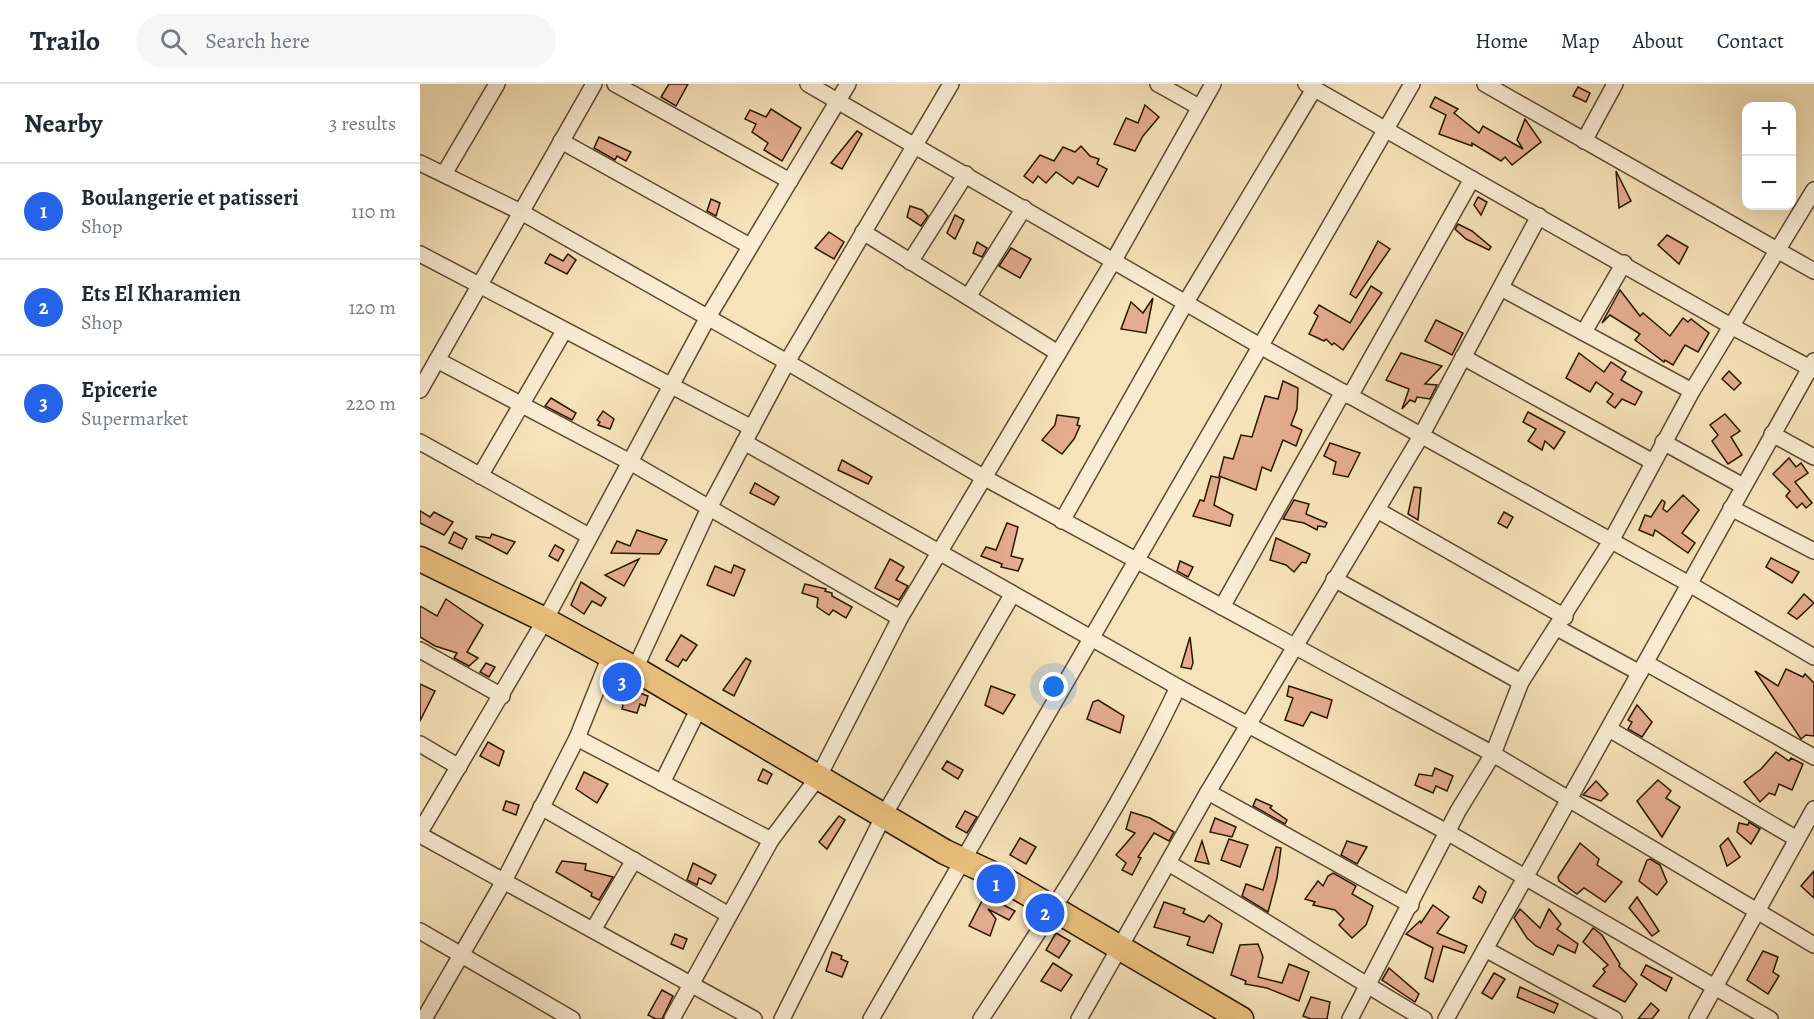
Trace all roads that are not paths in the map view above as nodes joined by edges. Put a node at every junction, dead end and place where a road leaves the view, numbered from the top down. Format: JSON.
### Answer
{"nodes":[{"id":1,"x":497,"y":84,"type":"edge"},
{"id":2,"x":594,"y":84,"type":"edge"},
{"id":3,"x":615,"y":84,"type":"edge"},
{"id":4,"x":808,"y":84,"type":"edge"},
{"id":5,"x":848,"y":84,"type":"edge"},
{"id":6,"x":951,"y":84,"type":"edge"},
{"id":7,"x":1158,"y":84,"type":"edge"},
{"id":8,"x":1213,"y":84,"type":"edge"},
{"id":9,"x":1412,"y":84,"type":"edge"},
{"id":10,"x":1485,"y":84,"type":"edge"},
{"id":11,"x":1615,"y":84,"type":"edge"},
{"id":12,"x":1310,"y":86,"type":"edge"},
{"id":13,"x":1509,"y":90,"type":"edge"},
{"id":14,"x":838,"y":101,"type":"junction"},
{"id":15,"x":1199,"y":107,"type":"junction"},
{"id":16,"x":1386,"y":131,"type":"junction"},
{"id":17,"x":561,"y":141,"type":"junction"},
{"id":18,"x":1584,"y":141,"type":"junction"},
{"id":19,"x":914,"y":144,"type":"junction"},
{"id":20,"x":420,"y":163,"type":"edge"},
{"id":21,"x":444,"y":174,"type":"junction"},
{"id":22,"x":966,"y":174,"type":"junction"},
{"id":23,"x":1472,"y":179,"type":"junction"},
{"id":24,"x":790,"y":181,"type":"junction"},
{"id":25,"x":1814,"y":190,"type":"edge"},
{"id":26,"x":1024,"y":208,"type":"junction"},
{"id":27,"x":521,"y":212,"type":"junction"},
{"id":28,"x":1539,"y":216,"type":"junction"},
{"id":29,"x":863,"y":232,"type":"junction"},
{"id":30,"x":750,"y":246,"type":"junction"},
{"id":31,"x":1779,"y":251,"type":"junction"},
{"id":32,"x":420,"y":254,"type":"edge"},
{"id":33,"x":1114,"y":260,"type":"junction"},
{"id":34,"x":910,"y":262,"type":"junction"},
{"id":35,"x":1624,"y":263,"type":"junction"},
{"id":36,"x":1814,"y":271,"type":"edge"},
{"id":37,"x":479,"y":287,"type":"junction"},
{"id":38,"x":1501,"y":288,"type":"junction"},
{"id":39,"x":968,"y":297,"type":"junction"},
{"id":40,"x":1186,"y":302,"type":"junction"},
{"id":41,"x":708,"y":317,"type":"junction"},
{"id":42,"x":1731,"y":326,"type":"junction"},
{"id":43,"x":564,"y":331,"type":"junction"},
{"id":44,"x":1584,"y":332,"type":"junction"},
{"id":45,"x":1260,"y":346,"type":"junction"},
{"id":46,"x":1058,"y":353,"type":"junction"},
{"id":47,"x":1463,"y":357,"type":"junction"},
{"id":48,"x":437,"y":360,"type":"junction"},
{"id":49,"x":787,"y":362,"type":"junction"},
{"id":50,"x":1813,"y":366,"type":"edge"},
{"id":51,"x":670,"y":386,"type":"junction"},
{"id":52,"x":420,"y":390,"type":"edge"},
{"id":53,"x":1692,"y":391,"type":"junction"},
{"id":54,"x":1346,"y":394,"type":"junction"},
{"id":55,"x":523,"y":404,"type":"junction"},
{"id":56,"x":1772,"y":434,"type":"junction"},
{"id":57,"x":748,"y":435,"type":"junction"},
{"id":58,"x":1420,"y":436,"type":"junction"},
{"id":59,"x":420,"y":442,"type":"edge"},
{"id":60,"x":1663,"y":442,"type":"junction"},
{"id":61,"x":1814,"y":458,"type":"edge"},
{"id":62,"x":630,"y":462,"type":"junction"},
{"id":63,"x":1653,"y":462,"type":"junction"},
{"id":64,"x":480,"y":476,"type":"junction"},
{"id":65,"x":983,"y":477,"type":"junction"},
{"id":66,"x":1743,"y":486,"type":"junction"},
{"id":67,"x":709,"y":508,"type":"junction"},
{"id":68,"x":1731,"y":508,"type":"junction"},
{"id":69,"x":1377,"y":510,"type":"junction"},
{"id":70,"x":1062,"y":521,"type":"junction"},
{"id":71,"x":589,"y":536,"type":"junction"},
{"id":72,"x":1611,"y":541,"type":"junction"},
{"id":73,"x":1814,"y":551,"type":"edge"},
{"id":74,"x":939,"y":552,"type":"junction"},
{"id":75,"x":420,"y":559,"type":"edge"},
{"id":76,"x":1135,"y":561,"type":"junction"},
{"id":77,"x":1334,"y":579,"type":"junction"},
{"id":78,"x":1691,"y":585,"type":"junction"},
{"id":79,"x":1012,"y":595,"type":"junction"},
{"id":80,"x":1222,"y":607,"type":"junction"},
{"id":81,"x":900,"y":618,"type":"junction"},
{"id":82,"x":545,"y":620,"type":"junction"},
{"id":83,"x":1561,"y":622,"type":"junction"},
{"id":84,"x":1090,"y":638,"type":"junction"},
{"id":85,"x":1295,"y":646,"type":"junction"},
{"id":86,"x":420,"y":650,"type":"edge"},
{"id":87,"x":610,"y":656,"type":"junction"},
{"id":88,"x":1814,"y":657,"type":"edge"},
{"id":89,"x":1643,"y":668,"type":"junction"},
{"id":90,"x":635,"y":669,"type":"junction"},
{"id":91,"x":1521,"y":682,"type":"junction"},
{"id":92,"x":1179,"y":687,"type":"junction"},
{"id":93,"x":502,"y":696,"type":"junction"},
{"id":94,"x":700,"y":706,"type":"junction"},
{"id":95,"x":1249,"y":726,"type":"junction"},
{"id":96,"x":1609,"y":729,"type":"junction"},
{"id":97,"x":577,"y":738,"type":"junction"},
{"id":98,"x":420,"y":744,"type":"edge"},
{"id":99,"x":1494,"y":754,"type":"junction"},
{"id":100,"x":1814,"y":757,"type":"edge"},
{"id":101,"x":459,"y":767,"type":"junction"},
{"id":102,"x":819,"y":776,"type":"junction"},
{"id":103,"x":662,"y":783,"type":"junction"},
{"id":104,"x":1208,"y":792,"type":"junction"},
{"id":105,"x":1568,"y":801,"type":"junction"},
{"id":106,"x":541,"y":807,"type":"junction"},
{"id":107,"x":1814,"y":809,"type":"edge"},
{"id":108,"x":884,"y":815,"type":"junction"},
{"id":109,"x":1447,"y":832,"type":"junction"},
{"id":110,"x":420,"y":833,"type":"edge"},
{"id":111,"x":1797,"y":839,"type":"junction"},
{"id":112,"x":771,"y":840,"type":"junction"},
{"id":113,"x":634,"y":860,"type":"junction"},
{"id":114,"x":964,"y":861,"type":"junction"},
{"id":115,"x":1168,"y":863,"type":"junction"},
{"id":116,"x":1525,"y":878,"type":"junction"},
{"id":117,"x":504,"y":881,"type":"junction"},
{"id":118,"x":1411,"y":905,"type":"junction"},
{"id":119,"x":1054,"y":909,"type":"junction"},
{"id":120,"x":1757,"y":911,"type":"junction"},
{"id":121,"x":729,"y":915,"type":"junction"},
{"id":122,"x":593,"y":930,"type":"junction"},
{"id":123,"x":420,"y":931,"type":"edge"},
{"id":124,"x":1814,"y":945,"type":"edge"},
{"id":125,"x":1120,"y":947,"type":"junction"},
{"id":126,"x":1485,"y":949,"type":"junction"},
{"id":127,"x":461,"y":954,"type":"junction"},
{"id":128,"x":693,"y":985,"type":"junction"},
{"id":129,"x":1367,"y":986,"type":"junction"},
{"id":130,"x":1714,"y":988,"type":"junction"},
{"id":131,"x":424,"y":1019,"type":"edge"},
{"id":132,"x":572,"y":1019,"type":"edge"},
{"id":133,"x":672,"y":1019,"type":"edge"},
{"id":134,"x":754,"y":1019,"type":"edge"},
{"id":135,"x":782,"y":1019,"type":"edge"},
{"id":136,"x":871,"y":1019,"type":"edge"},
{"id":137,"x":981,"y":1019,"type":"edge"},
{"id":138,"x":1079,"y":1019,"type":"edge"},
{"id":139,"x":1241,"y":1019,"type":"edge"},
{"id":140,"x":1350,"y":1019,"type":"edge"},
{"id":141,"x":1424,"y":1019,"type":"edge"},
{"id":142,"x":1447,"y":1019,"type":"edge"},
{"id":143,"x":1614,"y":1019,"type":"edge"},
{"id":144,"x":1697,"y":1019,"type":"edge"},
{"id":145,"x":1770,"y":1019,"type":"edge"}],
"edges":[{"from":1,"to":21,"type":"street"},
{"from":2,"to":17,"type":"street"},
{"from":3,"to":24,"type":"street"},
{"from":4,"to":14,"type":"street"},
{"from":5,"to":14,"type":"street"},
{"from":6,"to":19,"type":"street"},
{"from":7,"to":15,"type":"street"},
{"from":8,"to":15,"type":"street"},
{"from":9,"to":16,"type":"street"},
{"from":10,"to":13,"type":"street"},
{"from":11,"to":18,"type":"street"},
{"from":12,"to":16,"type":"street"},
{"from":12,"to":40,"type":"street"},
{"from":13,"to":18,"type":"street"},
{"from":14,"to":19,"type":"street"},
{"from":14,"to":24,"type":"street"},
{"from":15,"to":33,"type":"street"},
{"from":16,"to":23,"type":"street"},
{"from":16,"to":45,"type":"street"},
{"from":17,"to":27,"type":"street"},
{"from":17,"to":30,"type":"street"},
{"from":18,"to":31,"type":"street"},
{"from":19,"to":22,"type":"street"},
{"from":19,"to":29,"type":"street"},
{"from":20,"to":21,"type":"street"},
{"from":21,"to":27,"type":"street"},
{"from":22,"to":26,"type":"street"},
{"from":22,"to":34,"type":"street"},
{"from":23,"to":28,"type":"street"},
{"from":23,"to":54,"type":"street"},
{"from":24,"to":30,"type":"street"},
{"from":25,"to":31,"type":"street"},
{"from":26,"to":33,"type":"street"},
{"from":26,"to":39,"type":"street"},
{"from":27,"to":37,"type":"street"},
{"from":27,"to":41,"type":"street"},
{"from":28,"to":35,"type":"street"},
{"from":28,"to":38,"type":"street"},
{"from":29,"to":34,"type":"street"},
{"from":29,"to":49,"type":"street"},
{"from":30,"to":41,"type":"street"},
{"from":31,"to":36,"type":"street"},
{"from":31,"to":42,"type":"street"},
{"from":32,"to":37,"type":"street"},
{"from":33,"to":40,"type":"street"},
{"from":33,"to":46,"type":"street"},
{"from":34,"to":39,"type":"street"},
{"from":35,"to":42,"type":"street"},
{"from":35,"to":44,"type":"street"},
{"from":37,"to":43,"type":"street"},
{"from":37,"to":48,"type":"street"},
{"from":38,"to":44,"type":"street"},
{"from":38,"to":47,"type":"street"},
{"from":39,"to":46,"type":"street"},
{"from":40,"to":45,"type":"street"},
{"from":40,"to":70,"type":"street"},
{"from":41,"to":49,"type":"street"},
{"from":41,"to":51,"type":"street"},
{"from":42,"to":50,"type":"street"},
{"from":42,"to":53,"type":"street"},
{"from":43,"to":51,"type":"street"},
{"from":43,"to":55,"type":"street"},
{"from":44,"to":53,"type":"street"},
{"from":45,"to":54,"type":"street"},
{"from":45,"to":76,"type":"street"},
{"from":46,"to":65,"type":"street"},
{"from":47,"to":58,"type":"street"},
{"from":47,"to":63,"type":"street"},
{"from":48,"to":52,"type":"street"},
{"from":48,"to":55,"type":"street"},
{"from":49,"to":57,"type":"street"},
{"from":49,"to":65,"type":"street"},
{"from":50,"to":56,"type":"street"},
{"from":51,"to":57,"type":"street"},
{"from":51,"to":62,"type":"street"},
{"from":53,"to":60,"type":"street"},
{"from":54,"to":58,"type":"street"},
{"from":54,"to":80,"type":"street"},
{"from":55,"to":62,"type":"street"},
{"from":55,"to":64,"type":"street"},
{"from":56,"to":61,"type":"street"},
{"from":56,"to":66,"type":"street"},
{"from":57,"to":67,"type":"street"},
{"from":57,"to":74,"type":"street"},
{"from":58,"to":69,"type":"street"},
{"from":58,"to":72,"type":"street"},
{"from":59,"to":64,"type":"street"},
{"from":60,"to":63,"type":"street"},
{"from":60,"to":66,"type":"street"},
{"from":62,"to":67,"type":"street"},
{"from":62,"to":71,"type":"street"},
{"from":63,"to":72,"type":"street"},
{"from":64,"to":71,"type":"street"},
{"from":65,"to":70,"type":"street"},
{"from":65,"to":74,"type":"street"},
{"from":66,"to":68,"type":"street"},
{"from":67,"to":81,"type":"street"},
{"from":67,"to":90,"type":"street"},
{"from":68,"to":73,"type":"street"},
{"from":68,"to":78,"type":"street"},
{"from":69,"to":77,"type":"street"},
{"from":69,"to":83,"type":"street"},
{"from":70,"to":76,"type":"street"},
{"from":71,"to":82,"type":"street"},
{"from":72,"to":78,"type":"street"},
{"from":72,"to":83,"type":"street"},
{"from":74,"to":79,"type":"street"},
{"from":74,"to":81,"type":"street"},
{"from":75,"to":82,"type":"main road"},
{"from":76,"to":80,"type":"street"},
{"from":76,"to":84,"type":"street"},
{"from":77,"to":85,"type":"street"},
{"from":77,"to":91,"type":"street"},
{"from":78,"to":88,"type":"street"},
{"from":78,"to":89,"type":"street"},
{"from":79,"to":84,"type":"street"},
{"from":79,"to":108,"type":"street"},
{"from":80,"to":85,"type":"street"},
{"from":81,"to":102,"type":"street"},
{"from":82,"to":87,"type":"main road"},
{"from":82,"to":93,"type":"street"},
{"from":83,"to":89,"type":"street"},
{"from":83,"to":91,"type":"street"},
{"from":84,"to":92,"type":"street"},
{"from":84,"to":114,"type":"street"},
{"from":85,"to":95,"type":"street"},
{"from":85,"to":99,"type":"street"},
{"from":86,"to":93,"type":"street"},
{"from":87,"to":90,"type":"main road"},
{"from":87,"to":97,"type":"street"},
{"from":89,"to":96,"type":"street"},
{"from":89,"to":100,"type":"street"},
{"from":90,"to":94,"type":"main road"},
{"from":91,"to":99,"type":"street"},
{"from":92,"to":95,"type":"street"},
{"from":92,"to":119,"type":"street"},
{"from":93,"to":101,"type":"street"},
{"from":94,"to":102,"type":"main road"},
{"from":94,"to":103,"type":"street"},
{"from":95,"to":104,"type":"street"},
{"from":95,"to":109,"type":"street"},
{"from":96,"to":105,"type":"street"},
{"from":96,"to":111,"type":"street"},
{"from":97,"to":103,"type":"street"},
{"from":97,"to":106,"type":"street"},
{"from":98,"to":101,"type":"street"},
{"from":99,"to":105,"type":"street"},
{"from":99,"to":109,"type":"street"},
{"from":101,"to":110,"type":"street"},
{"from":102,"to":108,"type":"main road"},
{"from":102,"to":112,"type":"street"},
{"from":103,"to":112,"type":"street"},
{"from":104,"to":115,"type":"street"},
{"from":104,"to":118,"type":"street"},
{"from":105,"to":116,"type":"street"},
{"from":105,"to":120,"type":"street"},
{"from":106,"to":113,"type":"street"},
{"from":106,"to":117,"type":"street"},
{"from":107,"to":111,"type":"street"},
{"from":108,"to":114,"type":"main road"},
{"from":108,"to":135,"type":"street"},
{"from":109,"to":116,"type":"street"},
{"from":109,"to":118,"type":"street"},
{"from":110,"to":117,"type":"street"},
{"from":111,"to":120,"type":"street"},
{"from":112,"to":121,"type":"street"},
{"from":113,"to":121,"type":"street"},
{"from":113,"to":122,"type":"street"},
{"from":114,"to":119,"type":"main road"},
{"from":114,"to":136,"type":"street"},
{"from":115,"to":125,"type":"street"},
{"from":115,"to":129,"type":"street"},
{"from":116,"to":126,"type":"street"},
{"from":116,"to":130,"type":"street"},
{"from":117,"to":122,"type":"street"},
{"from":117,"to":127,"type":"street"},
{"from":118,"to":129,"type":"street"},
{"from":119,"to":125,"type":"main road"},
{"from":119,"to":137,"type":"street"},
{"from":120,"to":124,"type":"street"},
{"from":120,"to":130,"type":"street"},
{"from":121,"to":128,"type":"street"},
{"from":122,"to":128,"type":"street"},
{"from":123,"to":127,"type":"street"},
{"from":125,"to":138,"type":"street"},
{"from":125,"to":139,"type":"main road"},
{"from":126,"to":142,"type":"street"},
{"from":126,"to":143,"type":"street"},
{"from":127,"to":131,"type":"street"},
{"from":127,"to":132,"type":"street"},
{"from":128,"to":133,"type":"street"},
{"from":128,"to":134,"type":"street"},
{"from":129,"to":140,"type":"street"},
{"from":129,"to":141,"type":"street"},
{"from":130,"to":144,"type":"street"},
{"from":130,"to":145,"type":"street"}]}
